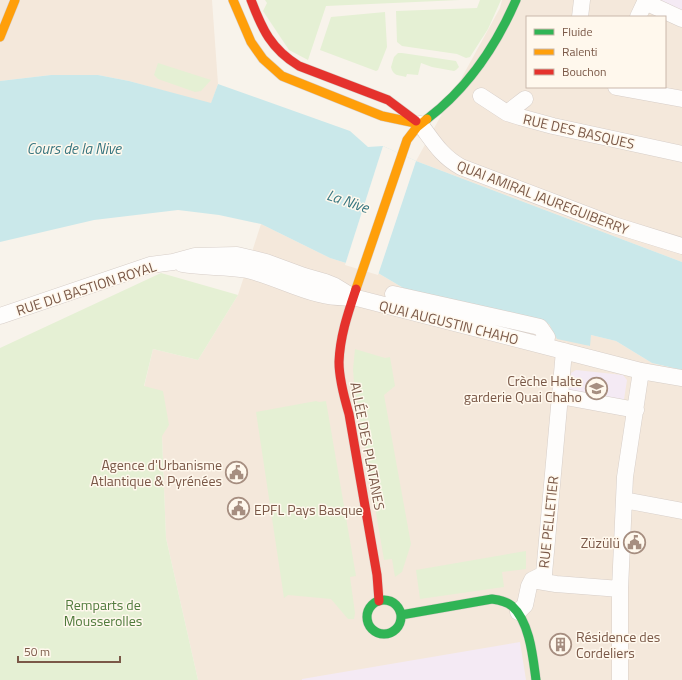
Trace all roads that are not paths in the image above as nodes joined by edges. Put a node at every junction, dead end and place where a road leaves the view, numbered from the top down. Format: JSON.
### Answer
{"nodes":[{"id":1,"x":14,"y":0,"type":"edge"},
{"id":2,"x":233,"y":0,"type":"edge"},
{"id":3,"x":251,"y":0,"type":"edge"},
{"id":4,"x":516,"y":0,"type":"edge"},
{"id":5,"x":582,"y":0,"type":"edge"},
{"id":6,"x":645,"y":1,"type":"edge"},
{"id":7,"x":580,"y":16,"type":"edge"},
{"id":8,"x":638,"y":16,"type":"edge"},
{"id":9,"x":682,"y":19,"type":"edge"},
{"id":10,"x":0,"y":37,"type":"edge"},
{"id":11,"x":622,"y":88,"type":"edge"},
{"id":12,"x":481,"y":96,"type":"dead end"},
{"id":13,"x":525,"y":99,"type":"dead end"},
{"id":14,"x":682,"y":99,"type":"edge"},
{"id":15,"x":507,"y":113,"type":"junction"},
{"id":16,"x":420,"y":124,"type":"junction"},
{"id":17,"x":682,"y":154,"type":"edge"},
{"id":18,"x":682,"y":246,"type":"edge"},
{"id":19,"x":393,"y":294,"type":"dead end"},
{"id":20,"x":353,"y":297,"type":"junction"},
{"id":21,"x":0,"y":316,"type":"edge"},
{"id":22,"x":544,"y":346,"type":"junction"},
{"id":23,"x":564,"y":351,"type":"junction"},
{"id":24,"x":642,"y":371,"type":"junction"},
{"id":25,"x":682,"y":378,"type":"edge"},
{"id":26,"x":560,"y":396,"type":"junction"},
{"id":27,"x":636,"y":410,"type":"junction"},
{"id":28,"x":624,"y":500,"type":"junction"},
{"id":29,"x":682,"y":511,"type":"edge"},
{"id":30,"x":532,"y":580,"type":"junction"},
{"id":31,"x":620,"y":588,"type":"junction"},
{"id":32,"x":379,"y":601,"type":"junction"},
{"id":33,"x":518,"y":612,"type":"junction"},
{"id":34,"x":401,"y":615,"type":"junction"},
{"id":35,"x":536,"y":680,"type":"edge"},
{"id":36,"x":620,"y":680,"type":"edge"}],
"edges":[{"from":1,"to":10,"type":"street"},
{"from":2,"to":16,"type":"street"},
{"from":3,"to":16,"type":"street"},
{"from":4,"to":16,"type":"street","name":"ALLÉE DES PLATANES"},
{"from":5,"to":7,"type":"street"},
{"from":6,"to":8,"type":"street"},
{"from":6,"to":9,"type":"street"},
{"from":11,"to":14,"type":"street"},
{"from":12,"to":15,"type":"street","name":"RUE DES BASQUES"},
{"from":13,"to":15,"type":"street"},
{"from":15,"to":17,"type":"street","name":"RUE DES BASQUES"},
{"from":16,"to":18,"type":"street","name":"QUAI AMIRAL JAUREGUIBERRY"},
{"from":16,"to":20,"type":"street","name":"ALLÉE DES PLATANES"},
{"from":19,"to":22,"type":"street","name":"QUAI AUGUSTIN CHAHO"},
{"from":20,"to":21,"type":"street","name":"RUE DU BASTION ROYAL"},
{"from":20,"to":22,"type":"street","name":"QUAI AUGUSTIN CHAHO"},
{"from":20,"to":32,"type":"street","name":"ALLÉE DES PLATANES"},
{"from":22,"to":23,"type":"street","name":"QUAI AUGUSTIN CHAHO"},
{"from":23,"to":24,"type":"street","name":"QUAI AUGUSTIN CHAHO"},
{"from":23,"to":26,"type":"street","name":"RUE PELLETIER"},
{"from":24,"to":25,"type":"street","name":"QUAI AUGUSTIN CHAHO"},
{"from":24,"to":27,"type":"street"},
{"from":26,"to":27,"type":"street"},
{"from":26,"to":30,"type":"street","name":"RUE PELLETIER"},
{"from":27,"to":28,"type":"street"},
{"from":28,"to":29,"type":"street"},
{"from":28,"to":31,"type":"street"},
{"from":30,"to":31,"type":"street"},
{"from":30,"to":33,"type":"street","name":"RUE PELLETIER"},
{"from":31,"to":36,"type":"street"},
{"from":32,"to":34,"type":"street"},
{"from":32,"to":34,"type":"street"},
{"from":33,"to":34,"type":"street"},
{"from":33,"to":35,"type":"street"}]}
